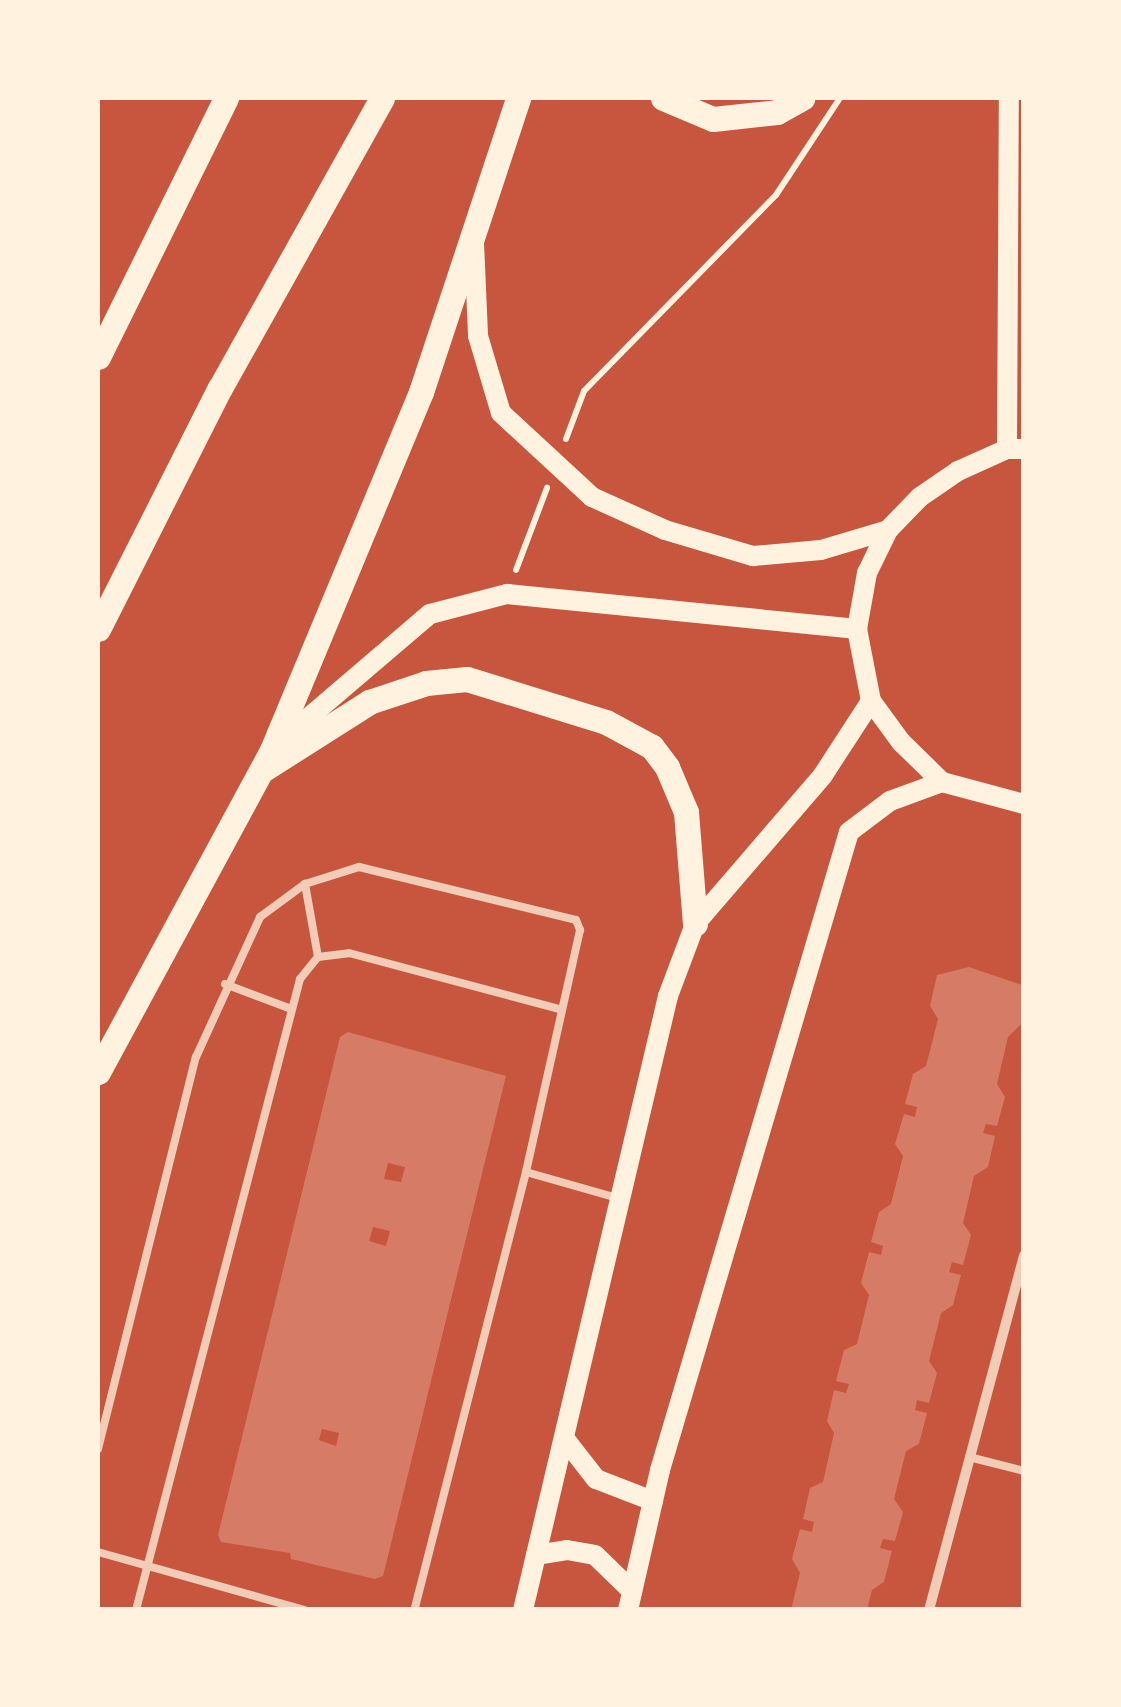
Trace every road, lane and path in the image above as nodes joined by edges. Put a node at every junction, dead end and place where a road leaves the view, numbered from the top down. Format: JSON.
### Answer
{"nodes":[{"id":1,"x":226,"y":98,"type":"edge"},
{"id":2,"x":382,"y":98,"type":"edge"},
{"id":3,"x":518,"y":98,"type":"edge"},
{"id":4,"x":663,"y":98,"type":"edge"},
{"id":5,"x":802,"y":98,"type":"edge"},
{"id":6,"x":840,"y":98,"type":"edge"},
{"id":7,"x":1010,"y":98,"type":"edge"},
{"id":8,"x":474,"y":234,"type":"junction"},
{"id":9,"x":98,"y":357,"type":"edge"},
{"id":10,"x":1015,"y":449,"type":"edge"},
{"id":11,"x":555,"y":469,"type":"junction"},
{"id":12,"x":888,"y":530,"type":"junction"},
{"id":13,"x":507,"y":594,"type":"junction"},
{"id":14,"x":98,"y":629,"type":"edge"},
{"id":15,"x":858,"y":629,"type":"junction"},
{"id":16,"x":871,"y":701,"type":"junction"},
{"id":17,"x":266,"y":761,"type":"junction"},
{"id":18,"x":942,"y":782,"type":"junction"},
{"id":19,"x":1024,"y":804,"type":"edge"},
{"id":20,"x":306,"y":884,"type":"junction"},
{"id":21,"x":694,"y":924,"type":"junction"},
{"id":22,"x":318,"y":957,"type":"junction"},
{"id":23,"x":225,"y":984,"type":"junction"},
{"id":24,"x":559,"y":1008,"type":"junction"},
{"id":25,"x":291,"y":1009,"type":"junction"},
{"id":26,"x":98,"y":1072,"type":"edge"},
{"id":27,"x":526,"y":1172,"type":"junction"},
{"id":28,"x":621,"y":1200,"type":"junction"},
{"id":29,"x":1024,"y":1256,"type":"edge"},
{"id":30,"x":564,"y":1438,"type":"junction"},
{"id":31,"x":98,"y":1448,"type":"edge"},
{"id":32,"x":969,"y":1457,"type":"junction"},
{"id":33,"x":1024,"y":1471,"type":"edge"},
{"id":34,"x":653,"y":1501,"type":"junction"},
{"id":35,"x":98,"y":1552,"type":"edge"},
{"id":36,"x":536,"y":1555,"type":"junction"},
{"id":37,"x":146,"y":1566,"type":"junction"},
{"id":38,"x":630,"y":1600,"type":"edge"},
{"id":39,"x":136,"y":1610,"type":"edge"},
{"id":40,"x":304,"y":1610,"type":"edge"},
{"id":41,"x":414,"y":1610,"type":"edge"},
{"id":42,"x":522,"y":1610,"type":"edge"},
{"id":43,"x":928,"y":1610,"type":"edge"}],
"edges":[{"from":1,"to":9,"type":"main road"},
{"from":2,"to":14,"type":"main road"},
{"from":3,"to":8,"type":"main road"},
{"from":4,"to":5,"type":"main road"},
{"from":6,"to":11,"type":"path"},
{"from":7,"to":10,"type":"main road"},
{"from":8,"to":11,"type":"main road"},
{"from":8,"to":17,"type":"main road"},
{"from":10,"to":12,"type":"main road"},
{"from":11,"to":12,"type":"main road"},
{"from":11,"to":13,"type":"path"},
{"from":12,"to":15,"type":"main road"},
{"from":13,"to":15,"type":"main road"},
{"from":13,"to":17,"type":"main road"},
{"from":15,"to":16,"type":"main road"},
{"from":16,"to":18,"type":"main road"},
{"from":16,"to":21,"type":"main road"},
{"from":17,"to":21,"type":"main road"},
{"from":17,"to":26,"type":"main road"},
{"from":18,"to":19,"type":"main road"},
{"from":18,"to":34,"type":"main road"},
{"from":20,"to":22,"type":"lane"},
{"from":20,"to":23,"type":"lane"},
{"from":20,"to":24,"type":"lane"},
{"from":21,"to":28,"type":"main road"},
{"from":22,"to":24,"type":"lane"},
{"from":22,"to":25,"type":"lane"},
{"from":23,"to":25,"type":"lane"},
{"from":23,"to":31,"type":"lane"},
{"from":24,"to":27,"type":"lane"},
{"from":25,"to":37,"type":"lane"},
{"from":27,"to":28,"type":"lane"},
{"from":27,"to":41,"type":"lane"},
{"from":28,"to":30,"type":"main road"},
{"from":29,"to":32,"type":"street"},
{"from":30,"to":34,"type":"main road"},
{"from":30,"to":36,"type":"main road"},
{"from":32,"to":33,"type":"lane"},
{"from":32,"to":43,"type":"street"},
{"from":34,"to":38,"type":"main road"},
{"from":35,"to":37,"type":"lane"},
{"from":36,"to":38,"type":"main road"},
{"from":36,"to":42,"type":"main road"},
{"from":37,"to":39,"type":"lane"},
{"from":37,"to":40,"type":"lane"}]}
